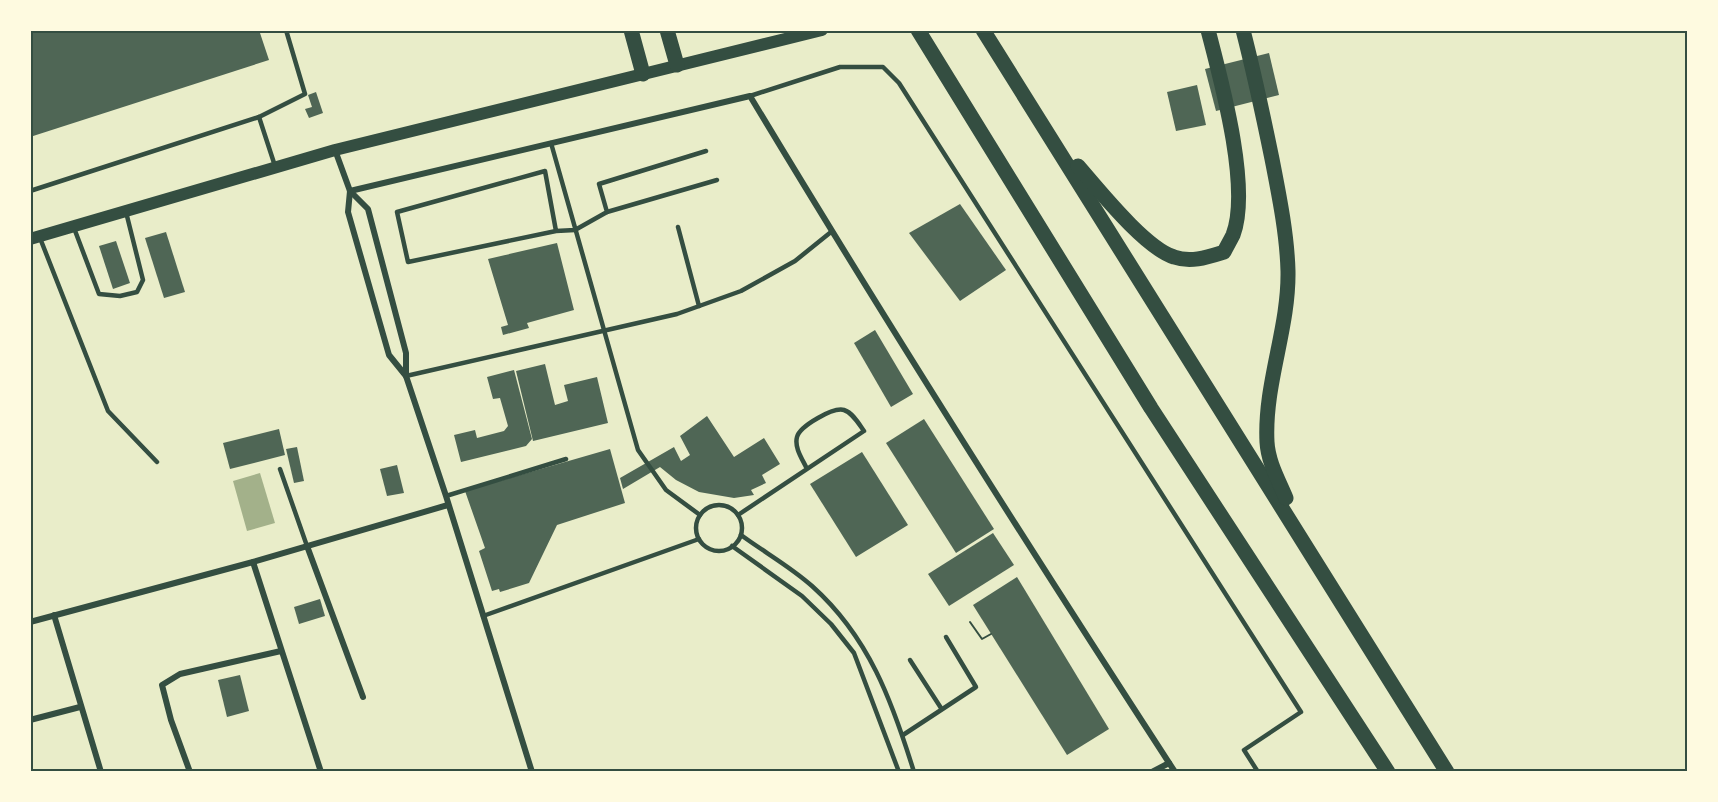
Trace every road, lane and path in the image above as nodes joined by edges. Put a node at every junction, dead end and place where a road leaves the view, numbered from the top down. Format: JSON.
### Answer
{"nodes":[{"id":1,"x":286,"y":30,"type":"edge"},
{"id":2,"x":631,"y":30,"type":"edge"},
{"id":3,"x":667,"y":30,"type":"edge"},
{"id":4,"x":822,"y":30,"type":"edge"},
{"id":5,"x":918,"y":30,"type":"edge"},
{"id":6,"x":983,"y":30,"type":"edge"},
{"id":7,"x":1208,"y":30,"type":"edge"},
{"id":8,"x":1243,"y":30,"type":"edge"},
{"id":9,"x":677,"y":65,"type":"junction"},
{"id":10,"x":643,"y":74,"type":"junction"},
{"id":11,"x":750,"y":96,"type":"junction"},
{"id":12,"x":259,"y":117,"type":"junction"},
{"id":13,"x":1046,"y":130,"type":"junction"},
{"id":14,"x":551,"y":143,"type":"junction"},
{"id":15,"x":335,"y":150,"type":"junction"},
{"id":16,"x":706,"y":151,"type":"dead end"},
{"id":17,"x":275,"y":166,"type":"junction"},
{"id":18,"x":717,"y":180,"type":"dead end"},
{"id":19,"x":30,"y":191,"type":"edge"},
{"id":20,"x":350,"y":191,"type":"junction"},
{"id":21,"x":125,"y":210,"type":"junction"},
{"id":22,"x":607,"y":212,"type":"junction"},
{"id":23,"x":73,"y":226,"type":"junction"},
{"id":24,"x":678,"y":227,"type":"dead end"},
{"id":25,"x":575,"y":230,"type":"junction"},
{"id":26,"x":556,"y":231,"type":"junction"},
{"id":27,"x":831,"y":232,"type":"junction"},
{"id":28,"x":34,"y":237,"type":"edge"},
{"id":29,"x":699,"y":306,"type":"junction"},
{"id":30,"x":604,"y":330,"type":"junction"},
{"id":31,"x":406,"y":376,"type":"junction"},
{"id":32,"x":566,"y":459,"type":"dead end"},
{"id":33,"x":157,"y":462,"type":"dead end"},
{"id":34,"x":807,"y":469,"type":"junction"},
{"id":35,"x":280,"y":470,"type":"dead end"},
{"id":36,"x":446,"y":496,"type":"junction"},
{"id":37,"x":448,"y":505,"type":"junction"},
{"id":38,"x":700,"y":515,"type":"junction"},
{"id":39,"x":738,"y":515,"type":"junction"},
{"id":40,"x":741,"y":535,"type":"junction"},
{"id":41,"x":1300,"y":535,"type":"junction"},
{"id":42,"x":699,"y":539,"type":"junction"},
{"id":43,"x":308,"y":546,"type":"junction"},
{"id":44,"x":732,"y":546,"type":"junction"},
{"id":45,"x":253,"y":562,"type":"junction"},
{"id":46,"x":54,"y":615,"type":"junction"},
{"id":47,"x":483,"y":616,"type":"junction"},
{"id":48,"x":30,"y":622,"type":"edge"},
{"id":49,"x":970,"y":622,"type":"dead end"},
{"id":50,"x":991,"y":634,"type":"dead end"},
{"id":51,"x":946,"y":637,"type":"dead end"},
{"id":52,"x":281,"y":651,"type":"junction"},
{"id":53,"x":910,"y":660,"type":"dead end"},
{"id":54,"x":363,"y":697,"type":"dead end"},
{"id":55,"x":80,"y":707,"type":"junction"},
{"id":56,"x":941,"y":708,"type":"junction"},
{"id":57,"x":30,"y":720,"type":"edge"},
{"id":58,"x":903,"y":735,"type":"junction"},
{"id":59,"x":1169,"y":763,"type":"junction"},
{"id":60,"x":101,"y":772,"type":"edge"},
{"id":61,"x":190,"y":772,"type":"edge"},
{"id":62,"x":321,"y":772,"type":"edge"},
{"id":63,"x":532,"y":772,"type":"edge"},
{"id":64,"x":899,"y":772,"type":"edge"},
{"id":65,"x":914,"y":772,"type":"edge"},
{"id":66,"x":1152,"y":772,"type":"edge"},
{"id":67,"x":1175,"y":772,"type":"edge"},
{"id":68,"x":1258,"y":772,"type":"edge"},
{"id":69,"x":1388,"y":772,"type":"edge"},
{"id":70,"x":1447,"y":772,"type":"edge"}],
"edges":[{"from":1,"to":12,"type":"lane"},
{"from":2,"to":10,"type":"highway"},
{"from":3,"to":9,"type":"highway"},
{"from":4,"to":9,"type":"main road"},
{"from":5,"to":69,"type":"highway"},
{"from":6,"to":13,"type":"highway"},
{"from":7,"to":13,"type":"highway"},
{"from":8,"to":41,"type":"highway"},
{"from":9,"to":10,"type":"main road"},
{"from":10,"to":15,"type":"main road"},
{"from":11,"to":14,"type":"street"},
{"from":11,"to":27,"type":"street"},
{"from":11,"to":68,"type":"lane"},
{"from":12,"to":17,"type":"lane"},
{"from":12,"to":19,"type":"lane"},
{"from":13,"to":41,"type":"highway"},
{"from":14,"to":20,"type":"street"},
{"from":14,"to":25,"type":"lane"},
{"from":15,"to":17,"type":"main road"},
{"from":15,"to":20,"type":"street"},
{"from":16,"to":22,"type":"lane"},
{"from":17,"to":21,"type":"main road"},
{"from":18,"to":22,"type":"lane"},
{"from":20,"to":31,"type":"street"},
{"from":20,"to":31,"type":"street"},
{"from":21,"to":23,"type":"main road"},
{"from":21,"to":23,"type":"lane"},
{"from":22,"to":25,"type":"lane"},
{"from":23,"to":28,"type":"main road"},
{"from":24,"to":29,"type":"lane"},
{"from":25,"to":26,"type":"lane"},
{"from":25,"to":30,"type":"lane"},
{"from":26,"to":26,"type":"lane"},
{"from":27,"to":29,"type":"lane"},
{"from":27,"to":59,"type":"street"},
{"from":28,"to":33,"type":"lane"},
{"from":29,"to":30,"type":"lane"},
{"from":30,"to":31,"type":"lane"},
{"from":30,"to":38,"type":"lane"},
{"from":31,"to":36,"type":"street"},
{"from":32,"to":36,"type":"lane"},
{"from":34,"to":34,"type":"lane"},
{"from":34,"to":39,"type":"lane"},
{"from":35,"to":43,"type":"lane"},
{"from":36,"to":37,"type":"street"},
{"from":37,"to":43,"type":"street"},
{"from":37,"to":47,"type":"street"},
{"from":38,"to":39,"type":"lane"},
{"from":38,"to":42,"type":"lane"},
{"from":39,"to":40,"type":"lane"},
{"from":40,"to":44,"type":"lane"},
{"from":40,"to":58,"type":"lane"},
{"from":41,"to":70,"type":"highway"},
{"from":42,"to":44,"type":"lane"},
{"from":42,"to":47,"type":"lane"},
{"from":43,"to":45,"type":"street"},
{"from":43,"to":54,"type":"street"},
{"from":44,"to":64,"type":"lane"},
{"from":45,"to":46,"type":"street"},
{"from":45,"to":52,"type":"street"},
{"from":46,"to":48,"type":"street"},
{"from":46,"to":55,"type":"street"},
{"from":47,"to":63,"type":"street"},
{"from":49,"to":50,"type":"path"},
{"from":51,"to":56,"type":"lane"},
{"from":52,"to":61,"type":"street"},
{"from":52,"to":62,"type":"street"},
{"from":53,"to":56,"type":"lane"},
{"from":55,"to":57,"type":"street"},
{"from":55,"to":60,"type":"street"},
{"from":56,"to":58,"type":"lane"},
{"from":58,"to":65,"type":"lane"},
{"from":59,"to":66,"type":"street"},
{"from":59,"to":67,"type":"street"}]}
